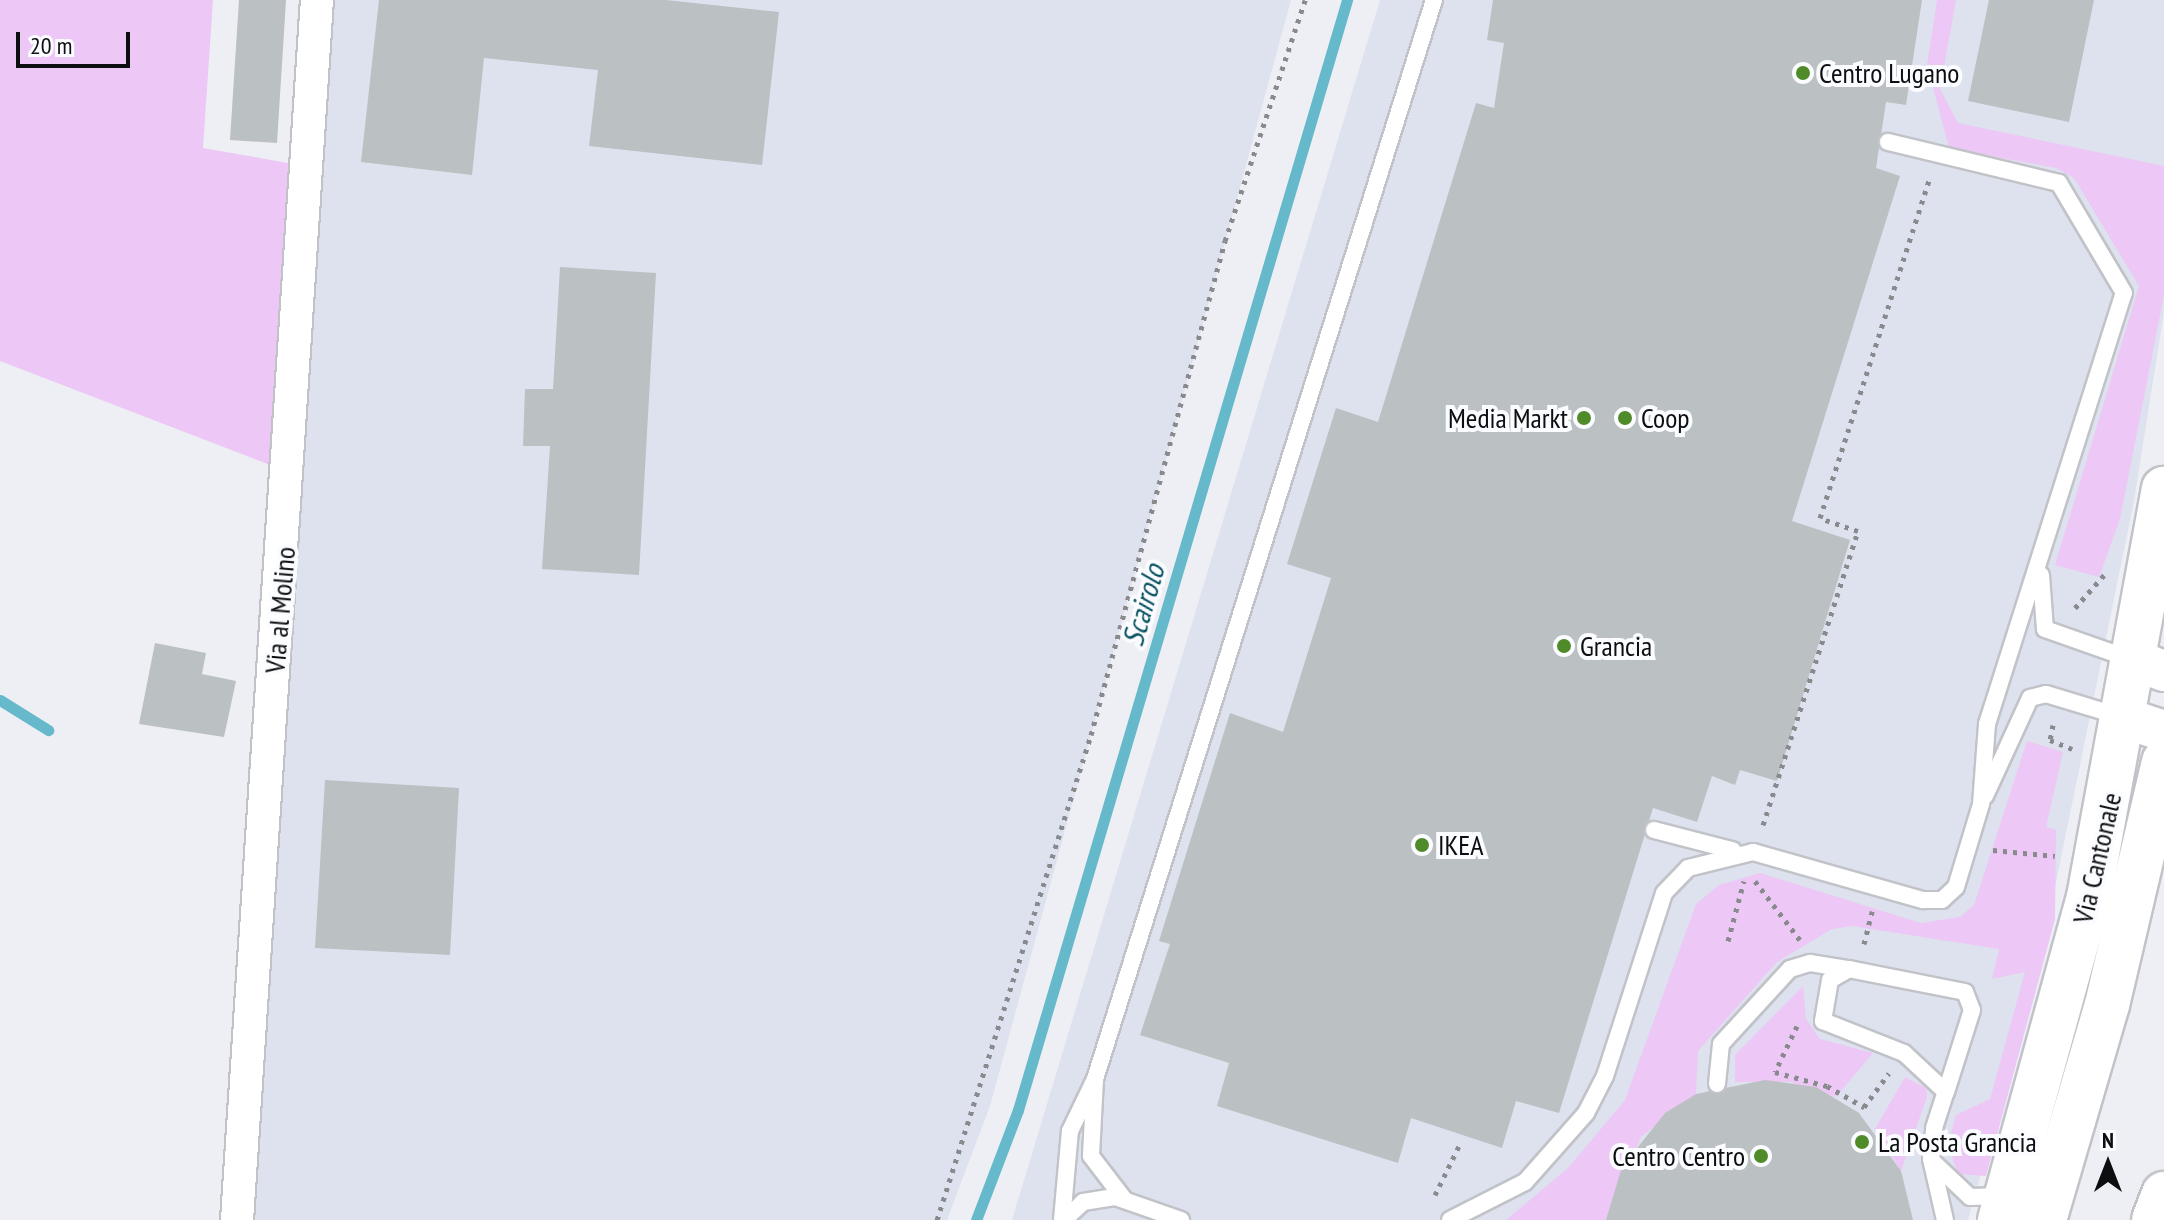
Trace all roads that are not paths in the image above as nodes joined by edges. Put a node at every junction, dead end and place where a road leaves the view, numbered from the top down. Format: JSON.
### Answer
{"nodes":[{"id":1,"x":317,"y":0,"type":"edge"},
{"id":2,"x":1434,"y":0,"type":"edge"},
{"id":3,"x":1888,"y":142,"type":"dead end"},
{"id":4,"x":2164,"y":489,"type":"edge"},
{"id":5,"x":2041,"y":573,"type":"junction"},
{"id":6,"x":2149,"y":666,"type":"edge"},
{"id":7,"x":2144,"y":724,"type":"edge"},
{"id":8,"x":2164,"y":762,"type":"edge"},
{"id":9,"x":1981,"y":804,"type":"junction"},
{"id":10,"x":1654,"y":830,"type":"dead end"},
{"id":11,"x":1737,"y":852,"type":"junction"},
{"id":12,"x":1853,"y":969,"type":"junction"},
{"id":13,"x":1095,"y":1079,"type":"junction"},
{"id":14,"x":1717,"y":1084,"type":"dead end"},
{"id":15,"x":1946,"y":1092,"type":"junction"},
{"id":16,"x":1931,"y":1159,"type":"junction"},
{"id":17,"x":2164,"y":1194,"type":"edge"},
{"id":18,"x":1124,"y":1199,"type":"junction"},
{"id":19,"x":2005,"y":1203,"type":"edge"},
{"id":20,"x":237,"y":1220,"type":"edge"},
{"id":21,"x":1063,"y":1220,"type":"edge"},
{"id":22,"x":1181,"y":1220,"type":"edge"},
{"id":23,"x":1450,"y":1220,"type":"edge"},
{"id":24,"x":1945,"y":1220,"type":"edge"},
{"id":25,"x":2044,"y":1220,"type":"edge"},
{"id":26,"x":2154,"y":1220,"type":"edge"}],
"edges":[{"from":1,"to":20,"type":"street","name":"Via al Molino"},
{"from":2,"to":13,"type":"lane"},
{"from":3,"to":5,"type":"lane"},
{"from":4,"to":6,"type":"main road","name":"Via Cantonale"},
{"from":5,"to":6,"type":"lane"},
{"from":5,"to":9,"type":"lane"},
{"from":6,"to":7,"type":"main road","name":"Via Cantonale"},
{"from":7,"to":9,"type":"lane"},
{"from":7,"to":19,"type":"main road","name":"Via Cantonale"},
{"from":8,"to":25,"type":"main road","name":"Via Cantonale"},
{"from":9,"to":11,"type":"lane"},
{"from":10,"to":11,"type":"lane"},
{"from":11,"to":23,"type":"lane"},
{"from":12,"to":14,"type":"lane"},
{"from":12,"to":15,"type":"lane"},
{"from":12,"to":15,"type":"lane"},
{"from":13,"to":18,"type":"lane"},
{"from":13,"to":21,"type":"lane"},
{"from":15,"to":16,"type":"lane"},
{"from":16,"to":19,"type":"lane"},
{"from":16,"to":24,"type":"lane"},
{"from":17,"to":26,"type":"main road"},
{"from":18,"to":21,"type":"lane"},
{"from":18,"to":22,"type":"lane"}]}
